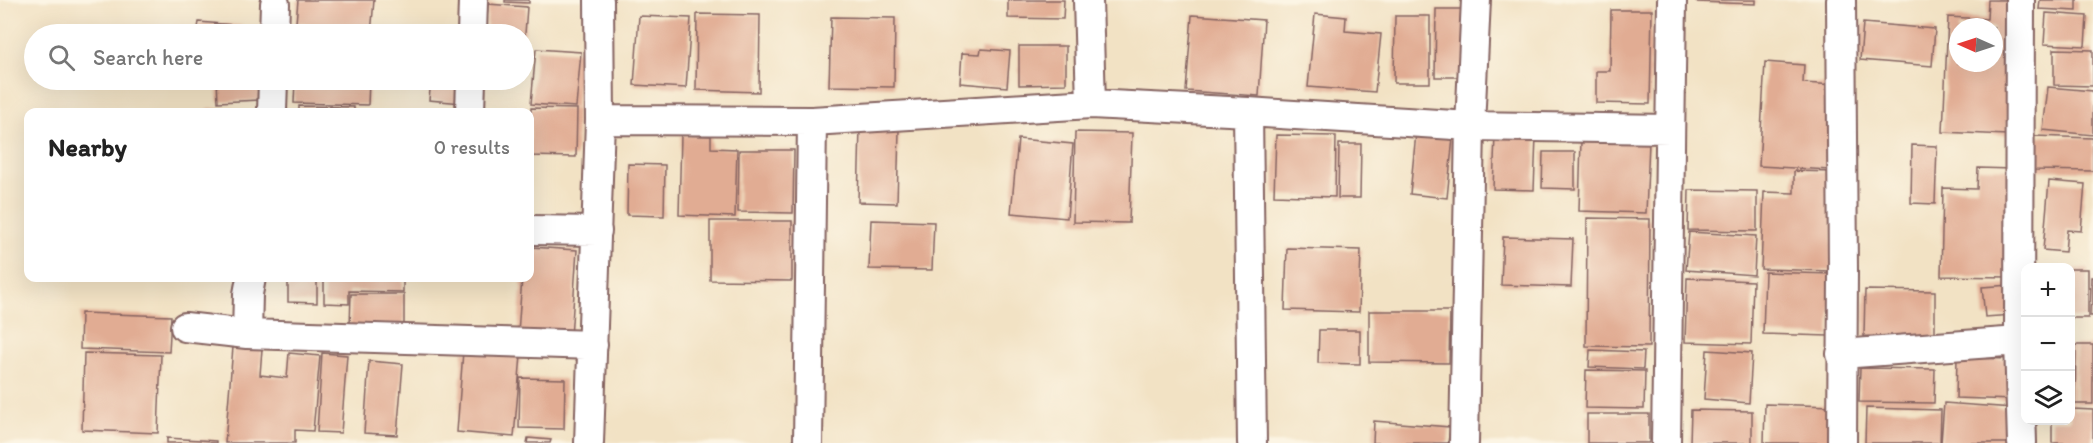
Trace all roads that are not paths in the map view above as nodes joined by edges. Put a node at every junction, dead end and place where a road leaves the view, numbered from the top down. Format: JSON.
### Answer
{"nodes":[{"id":1,"x":473,"y":0,"type":"edge"},
{"id":2,"x":599,"y":0,"type":"edge"},
{"id":3,"x":1088,"y":0,"type":"edge"},
{"id":4,"x":1476,"y":0,"type":"edge"},
{"id":5,"x":1671,"y":0,"type":"edge"},
{"id":6,"x":1841,"y":0,"type":"edge"},
{"id":7,"x":2020,"y":0,"type":"edge"},
{"id":8,"x":274,"y":4,"type":"dead end"},
{"id":9,"x":274,"y":24,"type":"edge"},
{"id":10,"x":472,"y":24,"type":"edge"},
{"id":11,"x":273,"y":90,"type":"edge"},
{"id":12,"x":471,"y":90,"type":"edge"},
{"id":13,"x":1091,"y":104,"type":"junction"},
{"id":14,"x":272,"y":108,"type":"edge"},
{"id":15,"x":470,"y":108,"type":"edge"},
{"id":16,"x":1248,"y":112,"type":"junction"},
{"id":17,"x":600,"y":120,"type":"junction"},
{"id":18,"x":812,"y":121,"type":"junction"},
{"id":19,"x":1470,"y":126,"type":"junction"},
{"id":20,"x":1670,"y":129,"type":"junction"},
{"id":21,"x":534,"y":230,"type":"edge"},
{"id":22,"x":597,"y":231,"type":"junction"},
{"id":23,"x":250,"y":282,"type":"edge"},
{"id":24,"x":185,"y":327,"type":"dead end"},
{"id":25,"x":247,"y":334,"type":"junction"},
{"id":26,"x":2019,"y":341,"type":"junction"},
{"id":27,"x":593,"y":345,"type":"junction"},
{"id":28,"x":1842,"y":354,"type":"junction"},
{"id":29,"x":589,"y":443,"type":"edge"},
{"id":30,"x":808,"y":443,"type":"edge"},
{"id":31,"x":1251,"y":443,"type":"edge"},
{"id":32,"x":1464,"y":443,"type":"edge"},
{"id":33,"x":1666,"y":443,"type":"edge"},
{"id":34,"x":1842,"y":443,"type":"edge"},
{"id":35,"x":2022,"y":443,"type":"edge"}],
"edges":[{"from":1,"to":10,"type":"street"},
{"from":2,"to":17,"type":"street"},
{"from":3,"to":13,"type":"street"},
{"from":4,"to":19,"type":"street"},
{"from":5,"to":20,"type":"street"},
{"from":6,"to":28,"type":"street"},
{"from":7,"to":26,"type":"street"},
{"from":8,"to":9,"type":"street"},
{"from":11,"to":14,"type":"street"},
{"from":12,"to":15,"type":"street"},
{"from":13,"to":16,"type":"street"},
{"from":13,"to":18,"type":"street"},
{"from":16,"to":19,"type":"street"},
{"from":16,"to":31,"type":"street"},
{"from":17,"to":18,"type":"street"},
{"from":17,"to":22,"type":"street"},
{"from":18,"to":30,"type":"street"},
{"from":19,"to":20,"type":"street"},
{"from":19,"to":32,"type":"street"},
{"from":20,"to":33,"type":"street"},
{"from":21,"to":22,"type":"street"},
{"from":22,"to":27,"type":"street"},
{"from":23,"to":25,"type":"street"},
{"from":24,"to":25,"type":"street"},
{"from":25,"to":27,"type":"street"},
{"from":26,"to":28,"type":"street"},
{"from":26,"to":35,"type":"street"},
{"from":27,"to":29,"type":"street"},
{"from":28,"to":34,"type":"street"}]}
